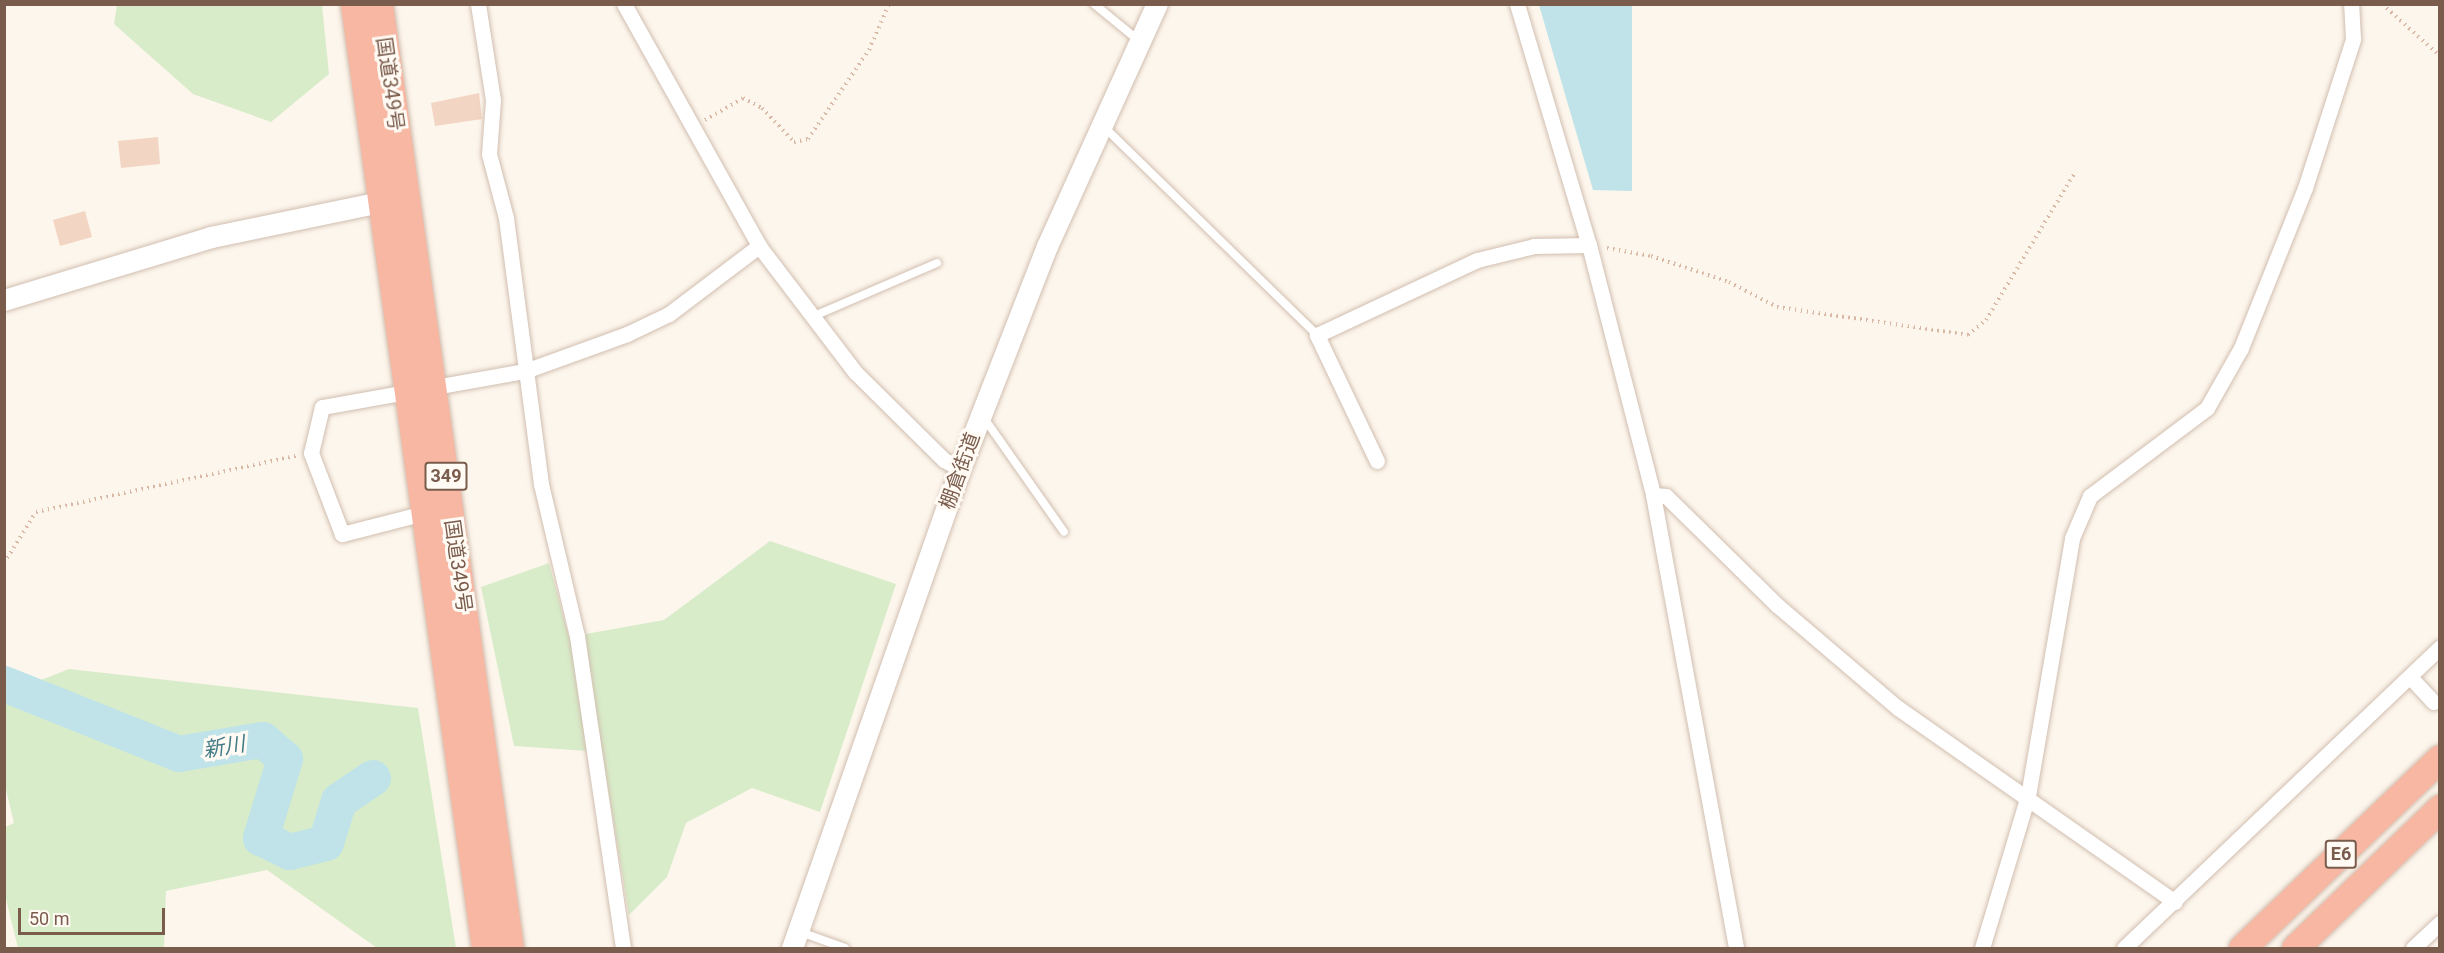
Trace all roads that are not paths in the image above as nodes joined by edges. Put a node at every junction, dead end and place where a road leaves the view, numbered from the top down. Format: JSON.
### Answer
{"nodes":[{"id":1,"x":354,"y":4,"type":"edge"},
{"id":2,"x":379,"y":4,"type":"edge"},
{"id":3,"x":478,"y":4,"type":"edge"},
{"id":4,"x":624,"y":4,"type":"edge"},
{"id":5,"x":1094,"y":4,"type":"edge"},
{"id":6,"x":1157,"y":4,"type":"edge"},
{"id":7,"x":1517,"y":4,"type":"edge"},
{"id":8,"x":2351,"y":4,"type":"edge"},
{"id":9,"x":1140,"y":41,"type":"junction"},
{"id":10,"x":1102,"y":125,"type":"junction"},
{"id":11,"x":405,"y":197,"type":"junction"},
{"id":12,"x":378,"y":201,"type":"junction"},
{"id":13,"x":1589,"y":245,"type":"junction"},
{"id":14,"x":759,"y":246,"type":"junction"},
{"id":15,"x":937,"y":263,"type":"dead end"},
{"id":16,"x":4,"y":300,"type":"edge"},
{"id":17,"x":814,"y":316,"type":"junction"},
{"id":18,"x":1317,"y":335,"type":"junction"},
{"id":19,"x":525,"y":371,"type":"junction"},
{"id":20,"x":434,"y":389,"type":"junction"},
{"id":21,"x":405,"y":393,"type":"junction"},
{"id":22,"x":981,"y":414,"type":"junction"},
{"id":23,"x":1377,"y":461,"type":"dead end"},
{"id":24,"x":960,"y":469,"type":"junction"},
{"id":25,"x":1653,"y":495,"type":"junction"},
{"id":26,"x":424,"y":513,"type":"junction"},
{"id":27,"x":1064,"y":532,"type":"dead end"},
{"id":28,"x":2439,"y":647,"type":"edge"},
{"id":29,"x":2411,"y":678,"type":"junction"},
{"id":30,"x":2433,"y":702,"type":"dead end"},
{"id":31,"x":2439,"y":758,"type":"edge"},
{"id":32,"x":2028,"y":796,"type":"junction"},
{"id":33,"x":2439,"y":808,"type":"edge"},
{"id":34,"x":2175,"y":902,"type":"junction"},
{"id":35,"x":2439,"y":922,"type":"edge"},
{"id":36,"x":795,"y":940,"type":"edge"},
{"id":37,"x":485,"y":948,"type":"edge"},
{"id":38,"x":510,"y":948,"type":"edge"},
{"id":39,"x":623,"y":948,"type":"edge"},
{"id":40,"x":844,"y":948,"type":"edge"},
{"id":41,"x":1736,"y":948,"type":"edge"},
{"id":42,"x":1982,"y":948,"type":"edge"},
{"id":43,"x":2124,"y":948,"type":"edge"},
{"id":44,"x":2242,"y":948,"type":"edge"},
{"id":45,"x":2295,"y":948,"type":"edge"},
{"id":46,"x":2413,"y":948,"type":"edge"}],
"edges":[{"from":1,"to":12,"type":"highway","name":"国道349号","number":"349"},
{"from":2,"to":11,"type":"highway","name":"国道349号","number":"349"},
{"from":3,"to":19,"type":"street"},
{"from":4,"to":14,"type":"street"},
{"from":5,"to":9,"type":"lane"},
{"from":6,"to":9,"type":"street","name":"棚倉街道"},
{"from":7,"to":13,"type":"street"},
{"from":8,"to":32,"type":"street"},
{"from":9,"to":10,"type":"street","name":"棚倉街道"},
{"from":10,"to":18,"type":"lane"},
{"from":10,"to":22,"type":"street","name":"棚倉街道"},
{"from":11,"to":12,"type":"street"},
{"from":11,"to":20,"type":"highway","name":"国道349号","number":"349"},
{"from":12,"to":16,"type":"street"},
{"from":12,"to":21,"type":"highway","name":"国道349号","number":"349"},
{"from":13,"to":18,"type":"street"},
{"from":13,"to":25,"type":"street"},
{"from":14,"to":17,"type":"street"},
{"from":14,"to":19,"type":"street"},
{"from":15,"to":17,"type":"lane"},
{"from":17,"to":24,"type":"street"},
{"from":18,"to":23,"type":"street"},
{"from":19,"to":20,"type":"street"},
{"from":19,"to":39,"type":"street"},
{"from":20,"to":21,"type":"street"},
{"from":20,"to":38,"type":"highway","name":"国道349号","number":"349"},
{"from":21,"to":26,"type":"highway","name":"国道349号","number":"349"},
{"from":21,"to":26,"type":"street"},
{"from":22,"to":24,"type":"street","name":"棚倉街道"},
{"from":22,"to":27,"type":"lane"},
{"from":24,"to":36,"type":"street","name":"棚倉街道"},
{"from":25,"to":32,"type":"street"},
{"from":25,"to":41,"type":"street"},
{"from":26,"to":37,"type":"highway","name":"国道349号","number":"349"},
{"from":28,"to":29,"type":"street"},
{"from":29,"to":30,"type":"street"},
{"from":29,"to":34,"type":"street"},
{"from":31,"to":44,"type":"highway","number":"E6"},
{"from":32,"to":34,"type":"street"},
{"from":32,"to":42,"type":"street"},
{"from":33,"to":45,"type":"highway","number":"E6"},
{"from":34,"to":43,"type":"street"},
{"from":35,"to":46,"type":"street"},
{"from":36,"to":40,"type":"lane"}]}
